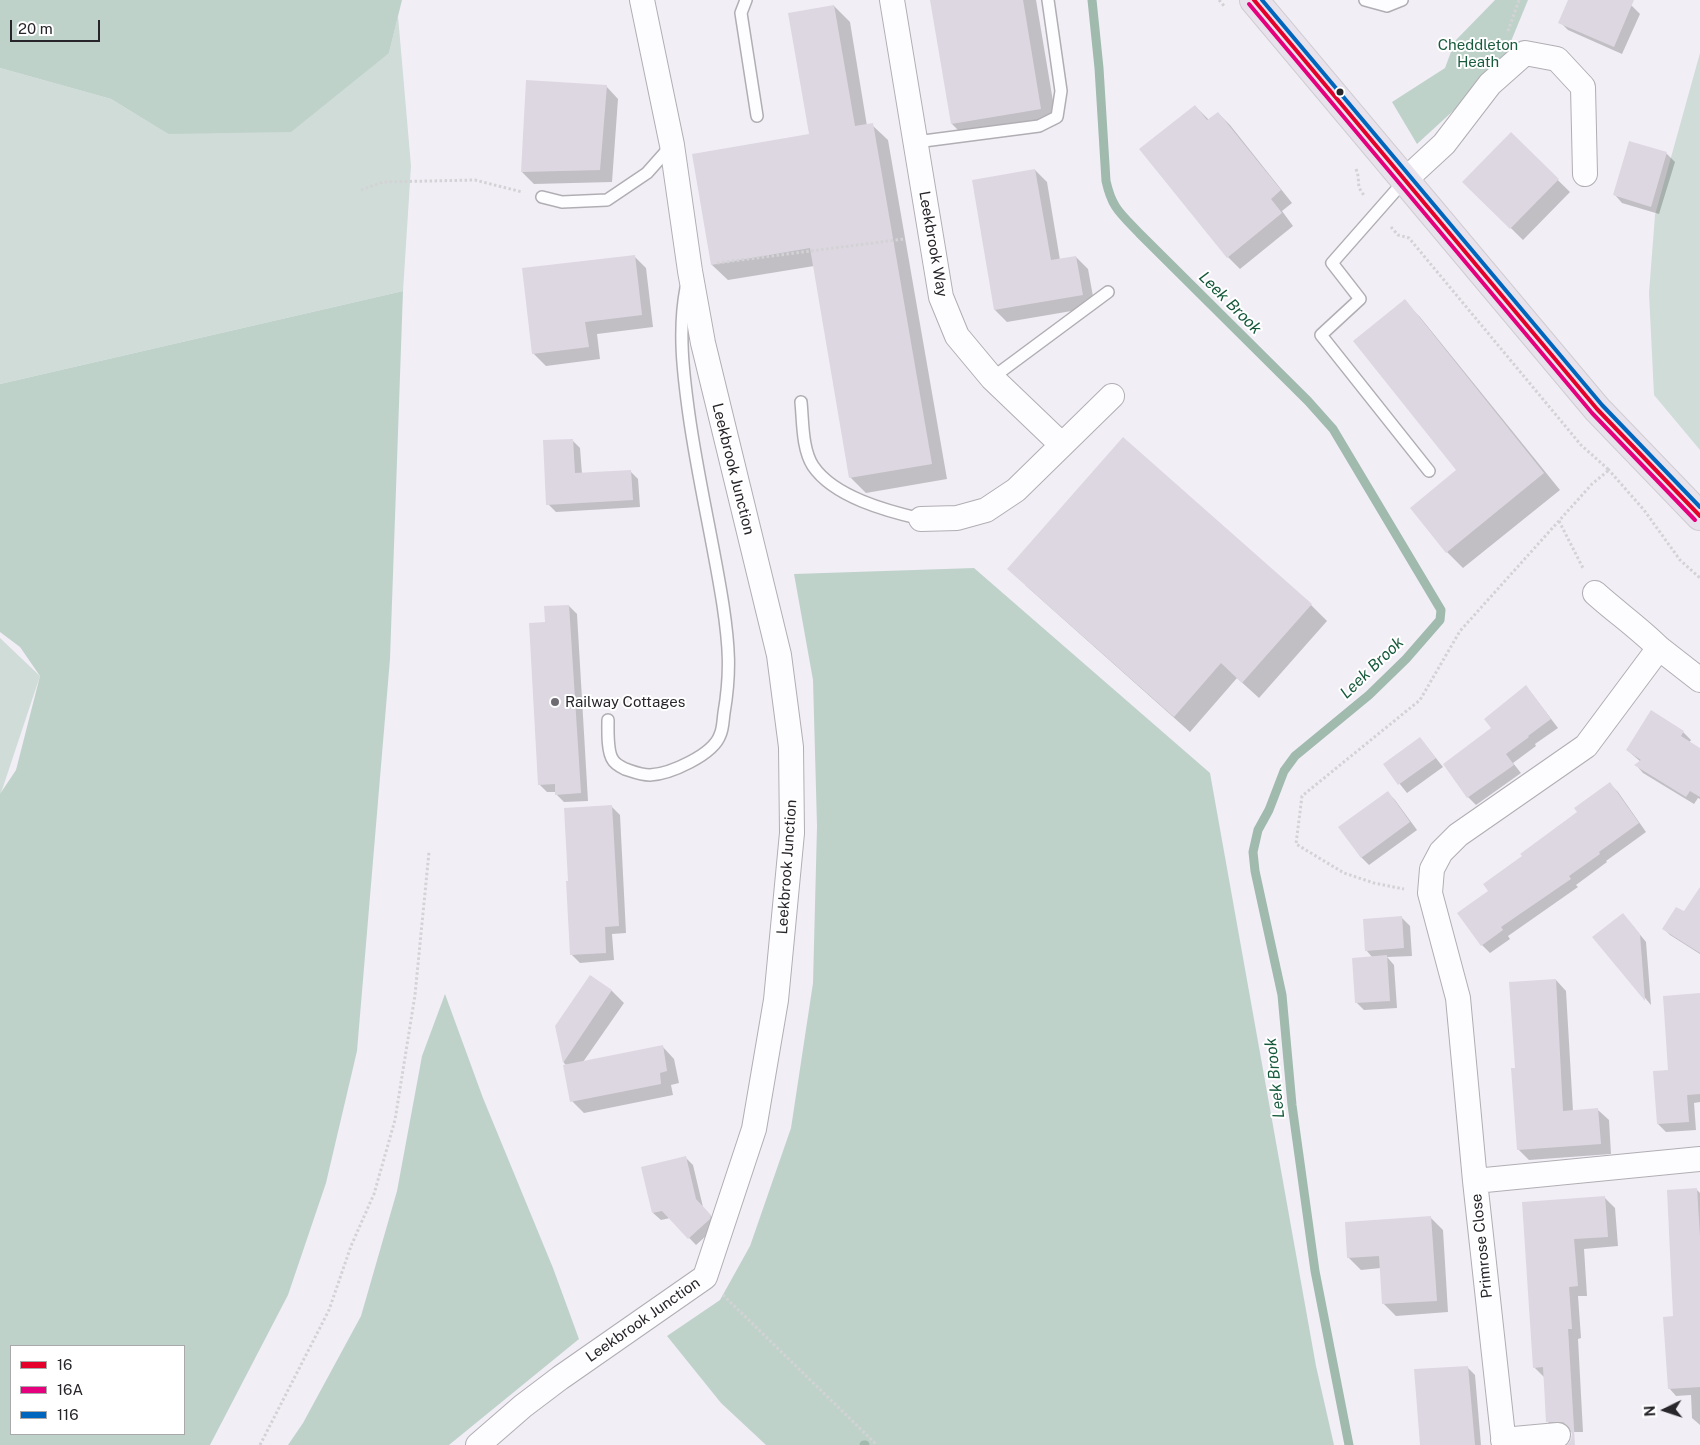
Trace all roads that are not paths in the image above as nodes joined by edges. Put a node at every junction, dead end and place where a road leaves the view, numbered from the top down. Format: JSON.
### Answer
{"nodes":[{"id":1,"x":642,"y":0,"type":"edge"},
{"id":2,"x":746,"y":0,"type":"edge"},
{"id":3,"x":892,"y":0,"type":"edge"},
{"id":4,"x":1048,"y":0,"type":"edge"},
{"id":5,"x":1254,"y":0,"type":"edge"},
{"id":6,"x":1365,"y":0,"type":"edge"},
{"id":7,"x":1402,"y":0,"type":"edge"},
{"id":8,"x":757,"y":116,"type":"dead end"},
{"id":9,"x":916,"y":142,"type":"junction"},
{"id":10,"x":672,"y":145,"type":"junction"},
{"id":11,"x":1586,"y":174,"type":"dead end"},
{"id":12,"x":1405,"y":180,"type":"junction"},
{"id":13,"x":542,"y":197,"type":"road end"},
{"id":14,"x":689,"y":269,"type":"junction"},
{"id":15,"x":1108,"y":292,"type":"dead end"},
{"id":16,"x":992,"y":378,"type":"junction"},
{"id":17,"x":1112,"y":396,"type":"dead end"},
{"id":18,"x":801,"y":402,"type":"dead end"},
{"id":19,"x":1062,"y":445,"type":"junction"},
{"id":20,"x":1429,"y":471,"type":"dead end"},
{"id":21,"x":1700,"y":516,"type":"edge"},
{"id":22,"x":921,"y":519,"type":"joint"},
{"id":23,"x":1595,"y":593,"type":"road end"},
{"id":24,"x":1659,"y":648,"type":"junction"},
{"id":25,"x":1700,"y":680,"type":"edge"},
{"id":26,"x":608,"y":720,"type":"dead end"},
{"id":27,"x":1700,"y":1159,"type":"edge"},
{"id":28,"x":1475,"y":1182,"type":"junction"},
{"id":29,"x":1558,"y":1435,"type":"dead end"},
{"id":30,"x":1504,"y":1443,"type":"edge"},
{"id":31,"x":478,"y":1445,"type":"edge"}],
"edges":[{"from":1,"to":10,"type":"street","name":"Leekbrook Junction"},
{"from":2,"to":8,"type":"lane"},
{"from":3,"to":9,"type":"street","name":"Leekbrook Way"},
{"from":4,"to":9,"type":"lane"},
{"from":5,"to":12,"type":"highway"},
{"from":6,"to":7,"type":"lane"},
{"from":9,"to":16,"type":"street","name":"Leekbrook Way"},
{"from":10,"to":13,"type":"lane"},
{"from":10,"to":14,"type":"street","name":"Leekbrook Junction"},
{"from":11,"to":12,"type":"street"},
{"from":12,"to":20,"type":"lane"},
{"from":12,"to":21,"type":"highway"},
{"from":14,"to":26,"type":"lane"},
{"from":14,"to":31,"type":"street","name":"Leekbrook Junction"},
{"from":15,"to":16,"type":"lane"},
{"from":16,"to":19,"type":"street","name":"Leekbrook Way"},
{"from":17,"to":19,"type":"street"},
{"from":18,"to":22,"type":"lane"},
{"from":19,"to":22,"type":"street"},
{"from":23,"to":24,"type":"street"},
{"from":24,"to":25,"type":"street"},
{"from":24,"to":28,"type":"street"},
{"from":27,"to":28,"type":"street","name":"Primrose Close"},
{"from":28,"to":30,"type":"street","name":"Primrose Close"},
{"from":29,"to":30,"type":"street"}]}
